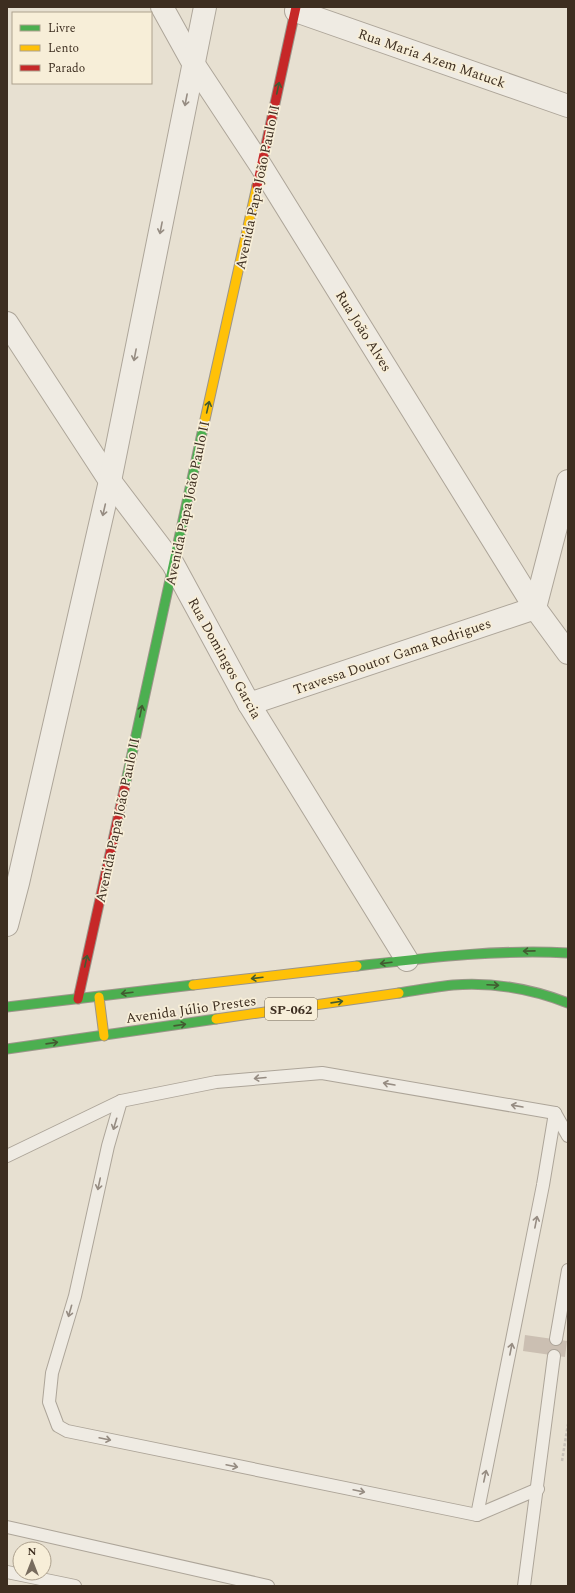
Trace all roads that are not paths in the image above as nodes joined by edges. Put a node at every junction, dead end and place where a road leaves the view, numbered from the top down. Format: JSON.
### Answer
{"nodes":[{"id":1,"x":162,"y":7,"type":"edge"},
{"id":2,"x":205,"y":7,"type":"edge"},
{"id":3,"x":296,"y":9,"type":"edge"},
{"id":4,"x":194,"y":63,"type":"junction"},
{"id":5,"x":568,"y":106,"type":"edge"},
{"id":6,"x":261,"y":166,"type":"junction"},
{"id":7,"x":7,"y":323,"type":"edge"},
{"id":8,"x":110,"y":481,"type":"junction"},
{"id":9,"x":568,"y":482,"type":"edge"},
{"id":10,"x":173,"y":564,"type":"junction"},
{"id":11,"x":536,"y":608,"type":"junction"},
{"id":12,"x":568,"y":653,"type":"edge"},
{"id":13,"x":249,"y":704,"type":"junction"},
{"id":14,"x":13,"y":874,"type":"edge"},
{"id":15,"x":7,"y":925,"type":"edge"},
{"id":16,"x":568,"y":954,"type":"edge"},
{"id":17,"x":407,"y":960,"type":"junction"},
{"id":18,"x":454,"y":985,"type":"junction"},
{"id":19,"x":501,"y":996,"type":"dead end"},
{"id":20,"x":99,"y":997,"type":"junction"},
{"id":21,"x":78,"y":999,"type":"junction"},
{"id":22,"x":568,"y":1003,"type":"edge"},
{"id":23,"x":7,"y":1007,"type":"edge"},
{"id":24,"x":104,"y":1036,"type":"junction"},
{"id":25,"x":7,"y":1050,"type":"edge"},
{"id":26,"x":121,"y":1101,"type":"junction"},
{"id":27,"x":556,"y":1113,"type":"junction"},
{"id":28,"x":568,"y":1136,"type":"edge"},
{"id":29,"x":7,"y":1156,"type":"edge"},
{"id":30,"x":568,"y":1270,"type":"edge"},
{"id":31,"x":556,"y":1339,"type":"dead end"},
{"id":32,"x":554,"y":1356,"type":"dead end"},
{"id":33,"x":538,"y":1489,"type":"junction"},
{"id":34,"x":477,"y":1515,"type":"junction"},
{"id":35,"x":7,"y":1527,"type":"edge"},
{"id":36,"x":7,"y":1572,"type":"edge"},
{"id":37,"x":75,"y":1586,"type":"edge"},
{"id":38,"x":268,"y":1586,"type":"edge"},
{"id":39,"x":524,"y":1586,"type":"edge"}],
"edges":[{"from":1,"to":4,"type":"street","name":"Rua João Alves"},
{"from":2,"to":4,"type":"street"},
{"from":3,"to":5,"type":"street","name":"Rua Maria Azem Matuck"},
{"from":6,"to":3,"type":"main road","name":"Avenida Papa João Paulo II","one_way":true},
{"from":4,"to":6,"type":"street","name":"Rua João Alves"},
{"from":4,"to":8,"type":"street","one_way":true},
{"from":10,"to":6,"type":"main road","name":"Avenida Papa João Paulo II","one_way":true},
{"from":6,"to":11,"type":"street","name":"Rua João Alves"},
{"from":7,"to":8,"type":"street","name":"Rua Domingos Garcia"},
{"from":8,"to":10,"type":"street","name":"Rua Domingos Garcia"},
{"from":8,"to":14,"type":"street","one_way":true},
{"from":9,"to":11,"type":"street"},
{"from":10,"to":13,"type":"street","name":"Rua Domingos Garcia"},
{"from":21,"to":10,"type":"main road","name":"Avenida Papa João Paulo II","one_way":true},
{"from":11,"to":12,"type":"street","name":"Rua João Alves"},
{"from":11,"to":13,"type":"street","name":"Travessa Doutor Gama Rodrigues"},
{"from":13,"to":17,"type":"street","name":"Rua Domingos Garcia"},
{"from":14,"to":15,"type":"street"},
{"from":16,"to":17,"type":"main road","name":"Avenida Júlio Prestes","number":"SP-062","one_way":true},
{"from":17,"to":20,"type":"main road","name":"Avenida Júlio Prestes","number":"SP-062","one_way":true},
{"from":18,"to":19,"type":"main road"},
{"from":18,"to":22,"type":"main road","name":"Avenida Júlio Prestes","number":"SP-062","one_way":true},
{"from":24,"to":18,"type":"main road","name":"Avenida Júlio Prestes","number":"SP-062","one_way":true},
{"from":20,"to":21,"type":"main road","name":"Avenida Júlio Prestes","number":"SP-062"},
{"from":20,"to":24,"type":"main road"},
{"from":21,"to":23,"type":"main road","name":"Avenida Júlio Prestes","number":"SP-062"},
{"from":25,"to":24,"type":"main road","name":"Avenida Júlio Prestes","number":"SP-062","one_way":true},
{"from":27,"to":26,"type":"lane","one_way":true},
{"from":26,"to":29,"type":"lane"},
{"from":26,"to":34,"type":"lane","one_way":true},
{"from":27,"to":28,"type":"lane"},
{"from":34,"to":27,"type":"lane","one_way":true},
{"from":30,"to":31,"type":"lane"},
{"from":32,"to":33,"type":"lane"},
{"from":33,"to":34,"type":"lane"},
{"from":33,"to":39,"type":"lane"},
{"from":35,"to":38,"type":"lane"},
{"from":36,"to":37,"type":"lane"}]}
